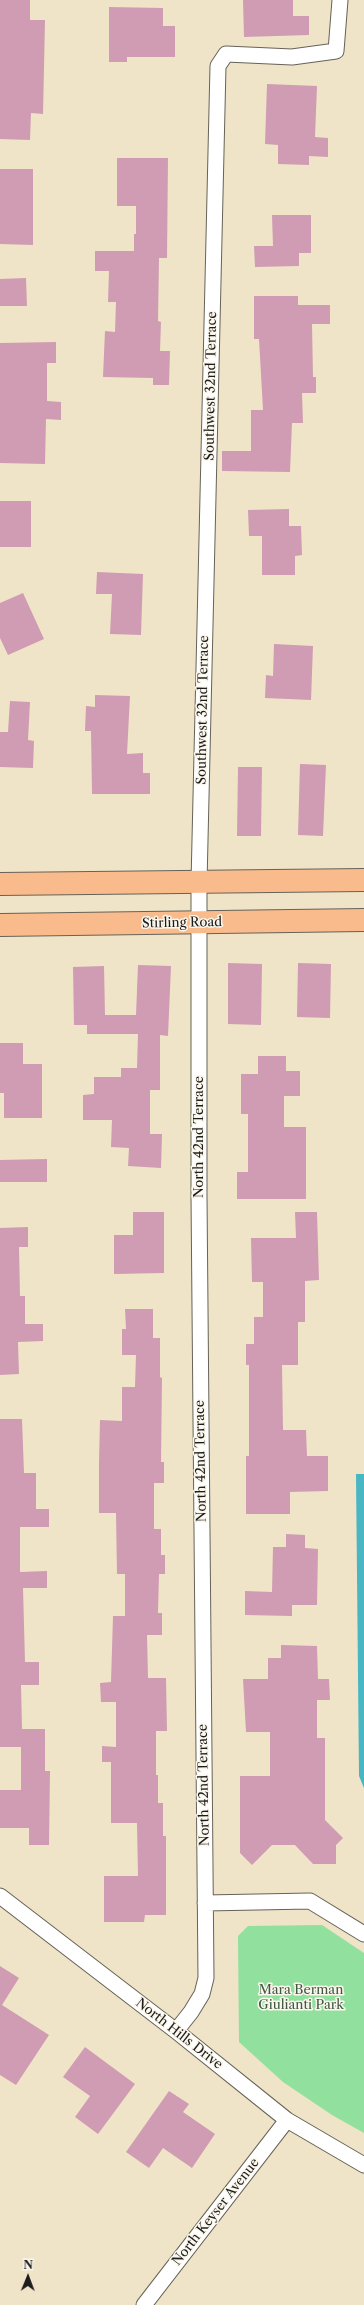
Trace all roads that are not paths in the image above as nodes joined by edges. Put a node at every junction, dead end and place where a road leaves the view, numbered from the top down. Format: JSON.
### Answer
{"nodes":[{"id":1,"x":340,"y":0,"type":"edge"},
{"id":2,"x":364,"y":880,"type":"edge"},
{"id":3,"x":199,"y":883,"type":"junction"},
{"id":4,"x":0,"y":884,"type":"edge"},
{"id":5,"x":364,"y":920,"type":"edge"},
{"id":6,"x":199,"y":923,"type":"junction"},
{"id":7,"x":0,"y":925,"type":"edge"},
{"id":8,"x":0,"y":1896,"type":"edge"},
{"id":9,"x":206,"y":1903,"type":"junction"},
{"id":10,"x":364,"y":1934,"type":"edge"},
{"id":11,"x":176,"y":2031,"type":"junction"},
{"id":12,"x":287,"y":2120,"type":"junction"},
{"id":13,"x":364,"y":2165,"type":"edge"},
{"id":14,"x":144,"y":2305,"type":"edge"}],
"edges":[{"from":1,"to":3,"type":"street","name":"Southwest 32nd Terrace"},
{"from":2,"to":3,"type":"main road"},
{"from":3,"to":4,"type":"main road"},
{"from":3,"to":6,"type":"street","name":"North 42nd Terrace"},
{"from":5,"to":6,"type":"main road","name":"Stirling Road"},
{"from":6,"to":7,"type":"main road","name":"Stirling Road"},
{"from":6,"to":9,"type":"street","name":"North 42nd Terrace"},
{"from":8,"to":11,"type":"street","name":"North Hills Drive"},
{"from":9,"to":10,"type":"street"},
{"from":9,"to":11,"type":"street","name":"North 42nd Terrace"},
{"from":11,"to":12,"type":"street","name":"North Hills Drive"},
{"from":12,"to":13,"type":"street","name":"North Hills Drive"},
{"from":12,"to":14,"type":"street","name":"North Keyser Avenue"}]}
